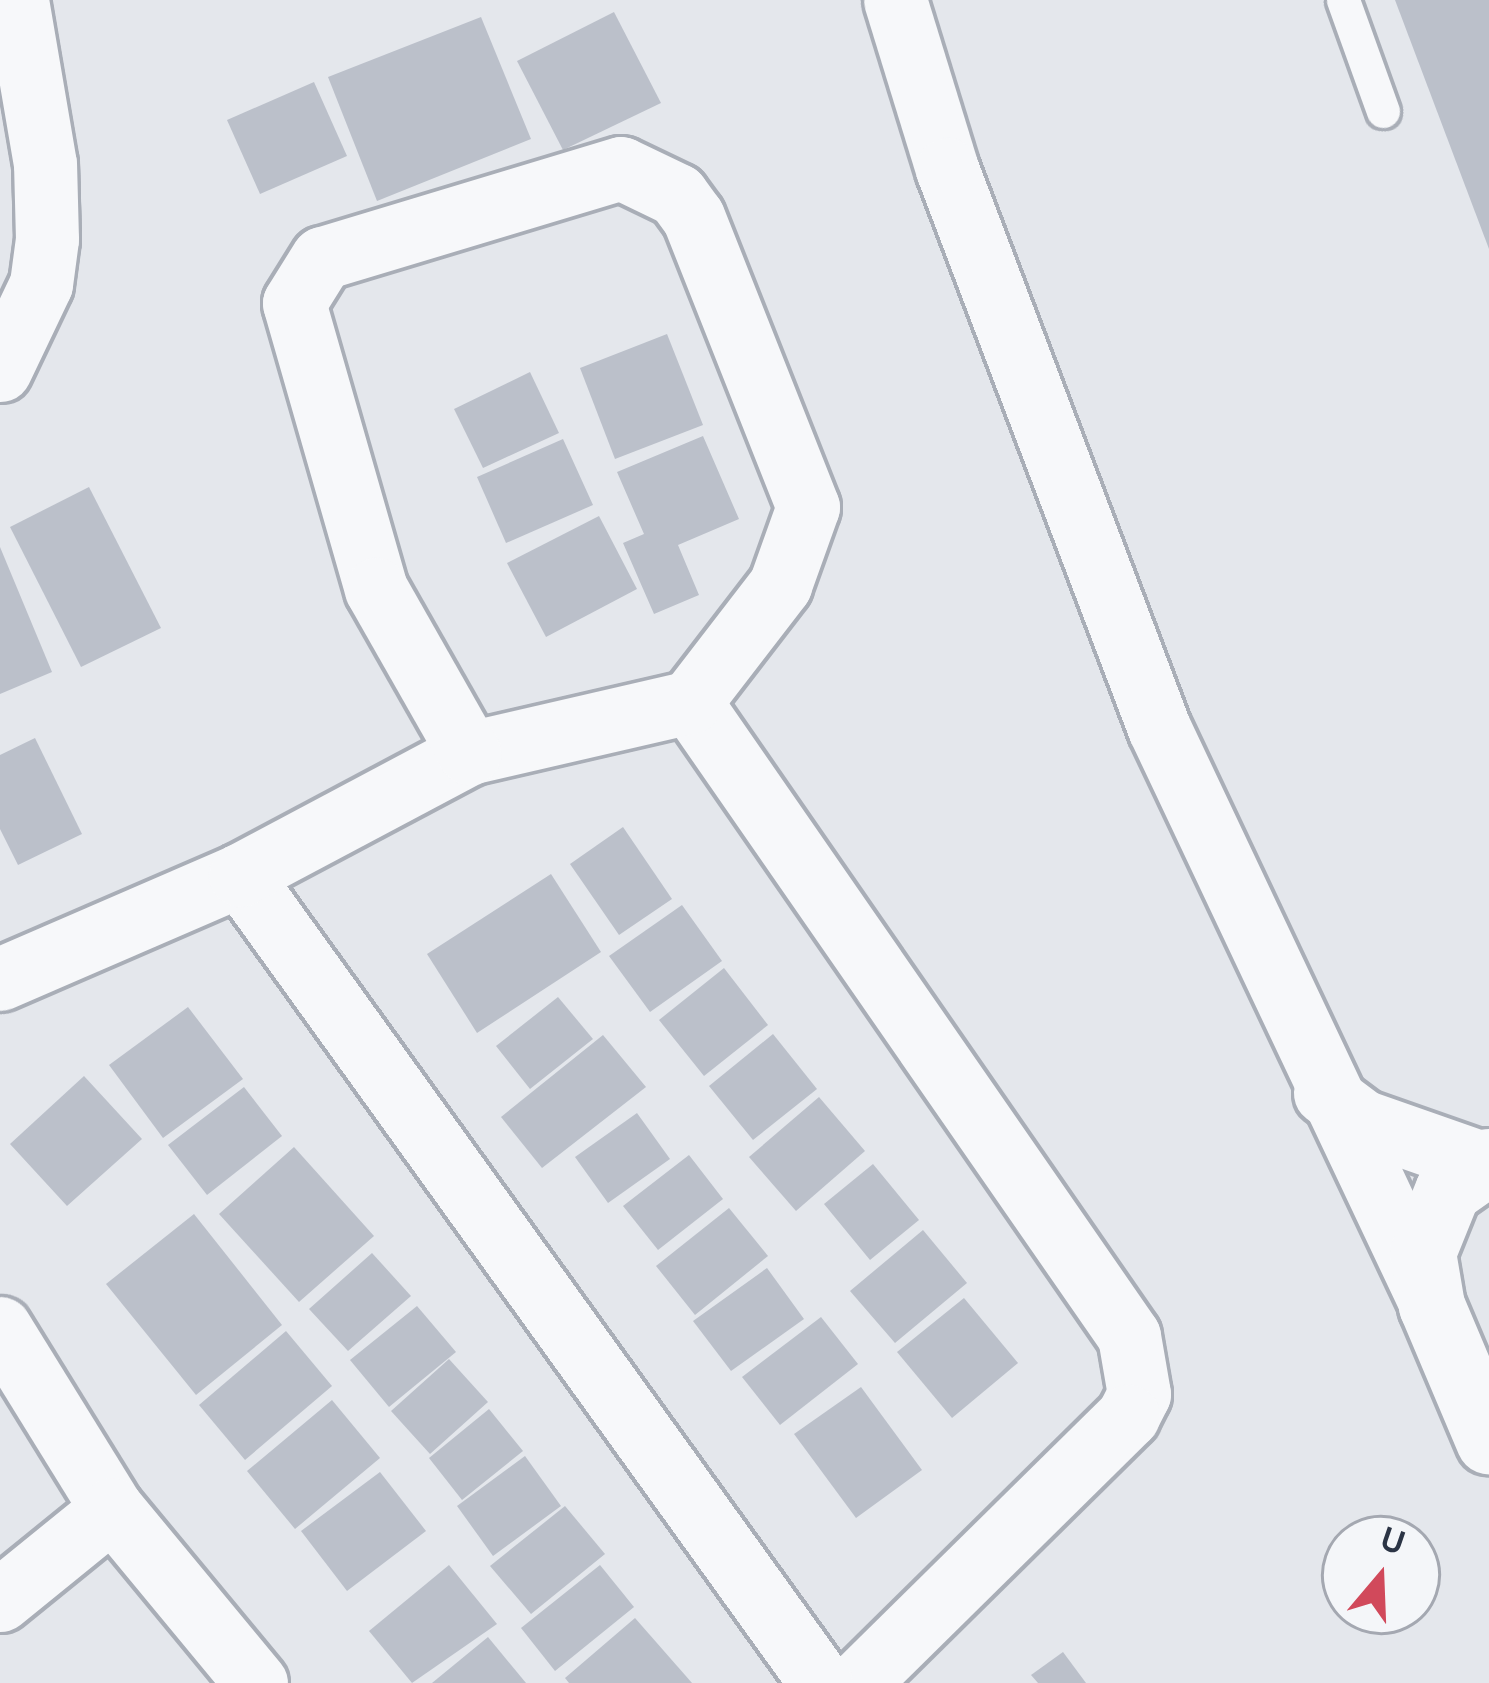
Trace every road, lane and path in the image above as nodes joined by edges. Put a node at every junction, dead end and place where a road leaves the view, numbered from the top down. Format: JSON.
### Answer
{"nodes":[{"id":1,"x":17,"y":0,"type":"edge"},
{"id":2,"x":895,"y":0,"type":"edge"},
{"id":3,"x":1342,"y":0,"type":"edge"},
{"id":4,"x":1383,"y":111,"type":"dead end"},
{"id":5,"x":0,"y":370,"type":"edge"},
{"id":6,"x":690,"y":702,"type":"junction"},
{"id":7,"x":469,"y":753,"type":"junction"},
{"id":8,"x":240,"y":875,"type":"junction"},
{"id":9,"x":0,"y":980,"type":"edge"},
{"id":10,"x":1325,"y":1093,"type":"junction"},
{"id":11,"x":1487,"y":1163,"type":"edge"},
{"id":12,"x":1432,"y":1306,"type":"junction"},
{"id":13,"x":0,"y":1328,"type":"edge"},
{"id":14,"x":1489,"y":1441,"type":"edge"},
{"id":15,"x":112,"y":1509,"type":"junction"},
{"id":16,"x":0,"y":1600,"type":"edge"},
{"id":17,"x":256,"y":1683,"type":"edge"},
{"id":18,"x":821,"y":1683,"type":"edge"},
{"id":19,"x":857,"y":1683,"type":"edge"}],
"edges":[{"from":1,"to":5,"type":"street"},
{"from":2,"to":10,"type":"street"},
{"from":3,"to":4,"type":"lane"},
{"from":6,"to":7,"type":"street"},
{"from":6,"to":7,"type":"street"},
{"from":6,"to":19,"type":"street"},
{"from":7,"to":8,"type":"street"},
{"from":8,"to":9,"type":"street"},
{"from":8,"to":18,"type":"street"},
{"from":10,"to":11,"type":"street"},
{"from":10,"to":12,"type":"street"},
{"from":11,"to":12,"type":"street"},
{"from":12,"to":14,"type":"street"},
{"from":13,"to":15,"type":"street"},
{"from":15,"to":16,"type":"street"},
{"from":15,"to":17,"type":"street"}]}
